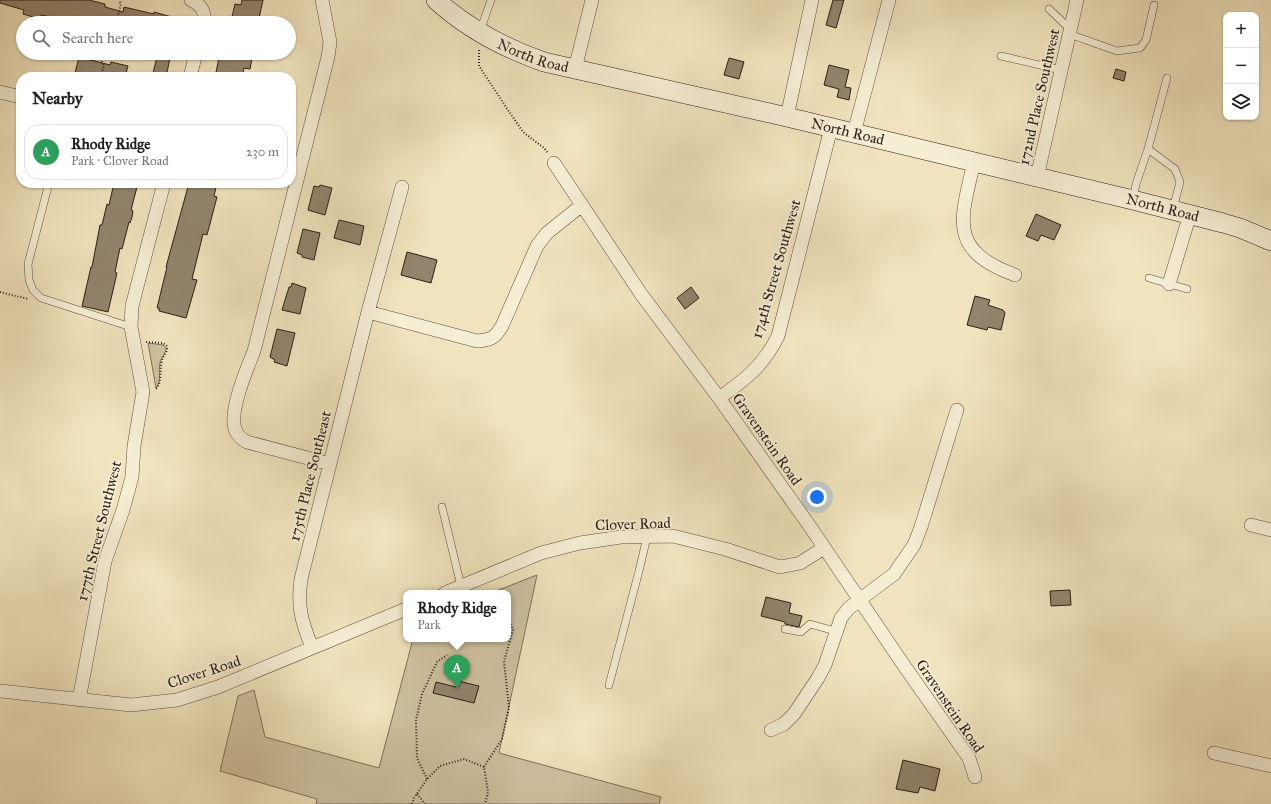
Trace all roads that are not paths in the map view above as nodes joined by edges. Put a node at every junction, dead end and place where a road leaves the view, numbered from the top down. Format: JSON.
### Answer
{"nodes":[{"id":1,"x":190,"y":0,"type":"edge"},
{"id":2,"x":322,"y":0,"type":"edge"},
{"id":3,"x":436,"y":0,"type":"edge"},
{"id":4,"x":491,"y":0,"type":"edge"},
{"id":5,"x":592,"y":0,"type":"edge"},
{"id":6,"x":812,"y":0,"type":"edge"},
{"id":7,"x":889,"y":0,"type":"edge"},
{"id":8,"x":1077,"y":0,"type":"edge"},
{"id":9,"x":1154,"y":5,"type":"dead end"},
{"id":10,"x":1049,"y":10,"type":"dead end"},
{"id":11,"x":204,"y":16,"type":"edge"},
{"id":12,"x":1070,"y":32,"type":"junction"},
{"id":13,"x":479,"y":42,"type":"junction"},
{"id":14,"x":1000,"y":56,"type":"dead end"},
{"id":15,"x":194,"y":60,"type":"edge"},
{"id":16,"x":575,"y":69,"type":"junction"},
{"id":17,"x":1061,"y":70,"type":"junction"},
{"id":18,"x":191,"y":72,"type":"edge"},
{"id":19,"x":1168,"y":78,"type":"dead end"},
{"id":20,"x":0,"y":93,"type":"edge"},
{"id":21,"x":16,"y":96,"type":"edge"},
{"id":22,"x":788,"y":117,"type":"junction"},
{"id":23,"x":831,"y":128,"type":"junction"},
{"id":24,"x":854,"y":133,"type":"junction"},
{"id":25,"x":1148,"y":149,"type":"junction"},
{"id":26,"x":974,"y":162,"type":"junction"},
{"id":27,"x":554,"y":163,"type":"road end"},
{"id":28,"x":1037,"y":177,"type":"junction"},
{"id":29,"x":296,"y":183,"type":"edge"},
{"id":30,"x":402,"y":187,"type":"dead end"},
{"id":31,"x":47,"y":188,"type":"edge"},
{"id":32,"x":163,"y":188,"type":"edge"},
{"id":33,"x":295,"y":188,"type":"edge"},
{"id":34,"x":1133,"y":200,"type":"junction"},
{"id":35,"x":582,"y":205,"type":"junction"},
{"id":36,"x":1182,"y":212,"type":"junction"},
{"id":37,"x":1271,"y":241,"type":"edge"},
{"id":38,"x":1015,"y":275,"type":"dead end"},
{"id":39,"x":1149,"y":278,"type":"dead end"},
{"id":40,"x":1169,"y":284,"type":"junction"},
{"id":41,"x":1187,"y":289,"type":"dead end"},
{"id":42,"x":368,"y":312,"type":"junction"},
{"id":43,"x":131,"y":327,"type":"junction"},
{"id":44,"x":718,"y":398,"type":"junction"},
{"id":45,"x":957,"y":410,"type":"dead end"},
{"id":46,"x":330,"y":464,"type":"junction"},
{"id":47,"x":442,"y":507,"type":"dead end"},
{"id":48,"x":1251,"y":525,"type":"dead end"},
{"id":49,"x":1271,"y":530,"type":"edge"},
{"id":50,"x":647,"y":537,"type":"junction"},
{"id":51,"x":824,"y":548,"type":"junction"},
{"id":52,"x":461,"y":586,"type":"junction"},
{"id":53,"x":452,"y":590,"type":"edge"},
{"id":54,"x":860,"y":600,"type":"junction"},
{"id":55,"x":403,"y":610,"type":"edge"},
{"id":56,"x":785,"y":629,"type":"dead end"},
{"id":57,"x":835,"y":632,"type":"junction"},
{"id":58,"x":312,"y":648,"type":"junction"},
{"id":59,"x":609,"y":685,"type":"dead end"},
{"id":60,"x":0,"y":691,"type":"edge"},
{"id":61,"x":79,"y":700,"type":"junction"},
{"id":62,"x":771,"y":730,"type":"dead end"},
{"id":63,"x":1214,"y":753,"type":"dead end"},
{"id":64,"x":1271,"y":766,"type":"edge"},
{"id":65,"x":975,"y":777,"type":"dead end"}],
"edges":[{"from":1,"to":11,"type":"street"},
{"from":2,"to":29,"type":"street"},
{"from":3,"to":13,"type":"street","name":"North Road"},
{"from":4,"to":13,"type":"lane"},
{"from":5,"to":16,"type":"street"},
{"from":6,"to":22,"type":"street"},
{"from":7,"to":24,"type":"street"},
{"from":8,"to":12,"type":"street","name":"172nd Place Southwest"},
{"from":9,"to":12,"type":"lane"},
{"from":10,"to":12,"type":"lane"},
{"from":12,"to":17,"type":"street","name":"172nd Place Southwest"},
{"from":13,"to":16,"type":"street","name":"North Road"},
{"from":14,"to":17,"type":"lane"},
{"from":15,"to":18,"type":"street"},
{"from":16,"to":22,"type":"street","name":"North Road"},
{"from":17,"to":28,"type":"street","name":"172nd Place Southwest"},
{"from":19,"to":25,"type":"lane"},
{"from":20,"to":21,"type":"street"},
{"from":22,"to":23,"type":"street","name":"North Road"},
{"from":23,"to":24,"type":"street","name":"North Road"},
{"from":23,"to":44,"type":"street","name":"174th Street Southwest"},
{"from":24,"to":26,"type":"street","name":"North Road"},
{"from":25,"to":34,"type":"lane"},
{"from":25,"to":36,"type":"lane"},
{"from":26,"to":28,"type":"street","name":"North Road"},
{"from":26,"to":38,"type":"street"},
{"from":27,"to":35,"type":"street","name":"Gravenstein Road"},
{"from":28,"to":34,"type":"street","name":"North Road"},
{"from":30,"to":42,"type":"street","name":"175th Place Southeast"},
{"from":31,"to":43,"type":"lane"},
{"from":32,"to":43,"type":"street","name":"177th Street Southwest"},
{"from":33,"to":46,"type":"street"},
{"from":34,"to":36,"type":"street","name":"North Road"},
{"from":35,"to":42,"type":"street"},
{"from":35,"to":44,"type":"street","name":"Gravenstein Road"},
{"from":36,"to":37,"type":"street","name":"North Road"},
{"from":36,"to":40,"type":"street"},
{"from":39,"to":40,"type":"lane"},
{"from":40,"to":41,"type":"lane"},
{"from":42,"to":46,"type":"street","name":"175th Place Southeast"},
{"from":43,"to":61,"type":"street","name":"177th Street Southwest"},
{"from":44,"to":51,"type":"street","name":"Gravenstein Road"},
{"from":45,"to":54,"type":"street"},
{"from":46,"to":58,"type":"street","name":"175th Place Southeast"},
{"from":47,"to":52,"type":"lane"},
{"from":48,"to":49,"type":"street"},
{"from":50,"to":51,"type":"street","name":"Clover Road"},
{"from":50,"to":52,"type":"street","name":"Clover Road"},
{"from":50,"to":59,"type":"lane"},
{"from":51,"to":54,"type":"street","name":"Gravenstein Road"},
{"from":52,"to":53,"type":"street","name":"Clover Road"},
{"from":54,"to":57,"type":"street"},
{"from":54,"to":65,"type":"street","name":"Gravenstein Road"},
{"from":55,"to":58,"type":"street","name":"Clover Road"},
{"from":56,"to":57,"type":"lane"},
{"from":57,"to":62,"type":"street"},
{"from":58,"to":61,"type":"street","name":"Clover Road"},
{"from":60,"to":61,"type":"street","name":"Clover Road"},
{"from":63,"to":64,"type":"street"}]}
